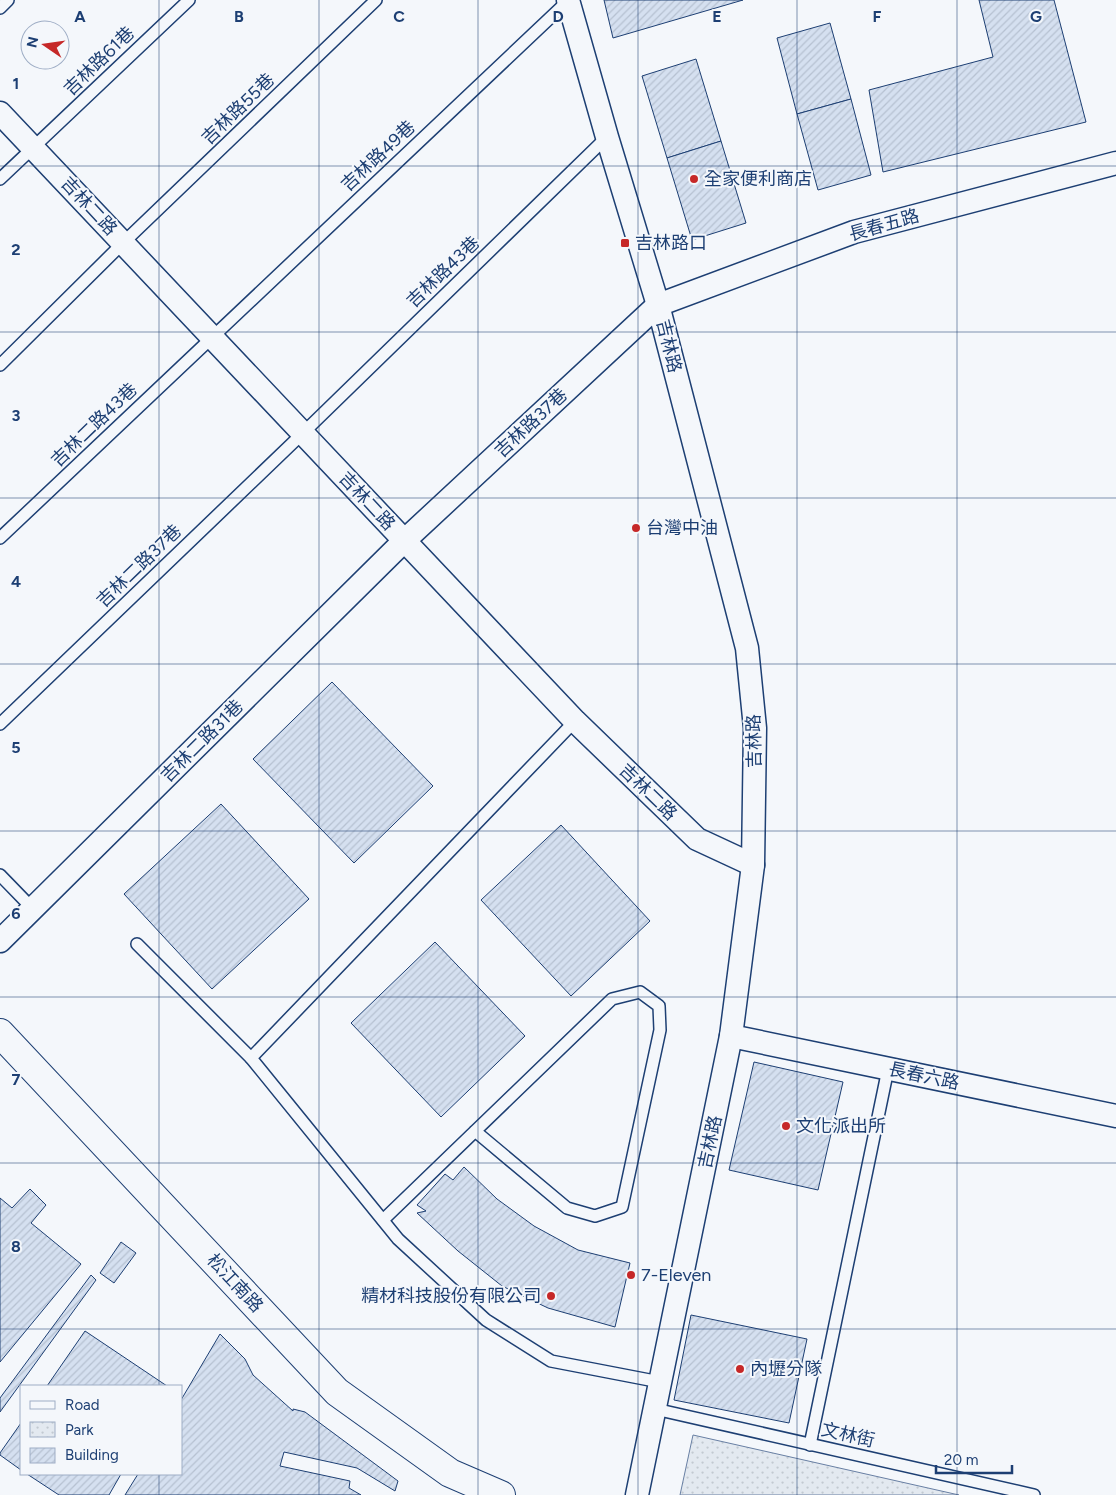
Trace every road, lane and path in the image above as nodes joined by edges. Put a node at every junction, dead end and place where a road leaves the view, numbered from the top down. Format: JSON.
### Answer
{"nodes":[{"id":1,"x":8,"y":0,"type":"edge"},
{"id":2,"x":189,"y":0,"type":"edge"},
{"id":3,"x":376,"y":0,"type":"edge"},
{"id":4,"x":568,"y":0,"type":"edge"},
{"id":5,"x":0,"y":8,"type":"edge"},
{"id":6,"x":0,"y":113,"type":"edge"},
{"id":7,"x":607,"y":137,"type":"junction"},
{"id":8,"x":33,"y":148,"type":"junction"},
{"id":9,"x":1116,"y":162,"type":"edge"},
{"id":10,"x":0,"y":179,"type":"edge"},
{"id":11,"x":123,"y":243,"type":"junction"},
{"id":12,"x":658,"y":305,"type":"junction"},
{"id":13,"x":212,"y":336,"type":"junction"},
{"id":14,"x":0,"y":365,"type":"edge"},
{"id":15,"x":303,"y":433,"type":"junction"},
{"id":16,"x":0,"y":538,"type":"edge"},
{"id":17,"x":404,"y":541,"type":"junction"},
{"id":18,"x":574,"y":721,"type":"junction"},
{"id":19,"x":0,"y":724,"type":"edge"},
{"id":20,"x":753,"y":865,"type":"junction"},
{"id":21,"x":0,"y":875,"type":"edge"},
{"id":22,"x":33,"y":909,"type":"junction"},
{"id":23,"x":0,"y":941,"type":"edge"},
{"id":24,"x":137,"y":944,"type":"dead end"},
{"id":25,"x":0,"y":1033,"type":"edge"},
{"id":26,"x":731,"y":1036,"type":"junction"},
{"id":27,"x":251,"y":1058,"type":"junction"},
{"id":28,"x":888,"y":1069,"type":"junction"},
{"id":29,"x":1116,"y":1116,"type":"edge"},
{"id":30,"x":475,"y":1131,"type":"junction"},
{"id":31,"x":384,"y":1220,"type":"junction"},
{"id":32,"x":660,"y":1382,"type":"junction"},
{"id":33,"x":655,"y":1410,"type":"junction"},
{"id":34,"x":810,"y":1445,"type":"junction"},
{"id":35,"x":501,"y":1495,"type":"edge"},
{"id":36,"x":637,"y":1495,"type":"edge"},
{"id":37,"x":1034,"y":1495,"type":"edge"}],
"edges":[{"from":1,"to":5,"type":"lane"},
{"from":2,"to":8,"type":"lane","name":"吉林路61巷"},
{"from":3,"to":11,"type":"lane","name":"吉林路55巷"},
{"from":4,"to":7,"type":"street","name":"吉林路"},
{"from":4,"to":13,"type":"lane","name":"吉林路49巷"},
{"from":6,"to":8,"type":"street","name":"吉林二路"},
{"from":7,"to":12,"type":"street","name":"吉林路"},
{"from":7,"to":15,"type":"lane","name":"吉林路43巷"},
{"from":8,"to":10,"type":"lane","name":"吉林路61巷"},
{"from":8,"to":11,"type":"street","name":"吉林二路"},
{"from":9,"to":12,"type":"street","name":"長春五路"},
{"from":11,"to":13,"type":"street","name":"吉林二路"},
{"from":11,"to":14,"type":"lane","name":"吉林路55巷"},
{"from":12,"to":17,"type":"street","name":"吉林路37巷"},
{"from":12,"to":20,"type":"street","name":"吉林路"},
{"from":13,"to":15,"type":"street","name":"吉林二路"},
{"from":13,"to":16,"type":"lane","name":"吉林二路43巷"},
{"from":15,"to":17,"type":"street","name":"吉林二路"},
{"from":15,"to":19,"type":"lane","name":"吉林二路37巷"},
{"from":17,"to":18,"type":"street","name":"吉林二路"},
{"from":17,"to":22,"type":"street","name":"吉林二路31巷"},
{"from":18,"to":20,"type":"street","name":"吉林二路"},
{"from":18,"to":27,"type":"lane"},
{"from":20,"to":26,"type":"street","name":"吉林路"},
{"from":21,"to":22,"type":"lane"},
{"from":22,"to":23,"type":"street","name":"吉林二路31巷"},
{"from":24,"to":27,"type":"lane"},
{"from":25,"to":35,"type":"street","name":"松江南路"},
{"from":26,"to":28,"type":"street","name":"長春六路"},
{"from":26,"to":32,"type":"street","name":"吉林路"},
{"from":27,"to":31,"type":"lane"},
{"from":28,"to":29,"type":"street","name":"長春六路"},
{"from":28,"to":34,"type":"lane"},
{"from":30,"to":30,"type":"lane"},
{"from":30,"to":31,"type":"lane"},
{"from":31,"to":32,"type":"lane"},
{"from":32,"to":33,"type":"street","name":"吉林路"},
{"from":33,"to":34,"type":"lane","name":"文林街"},
{"from":33,"to":36,"type":"street","name":"吉林路"},
{"from":34,"to":37,"type":"lane","name":"文林街"}]}
